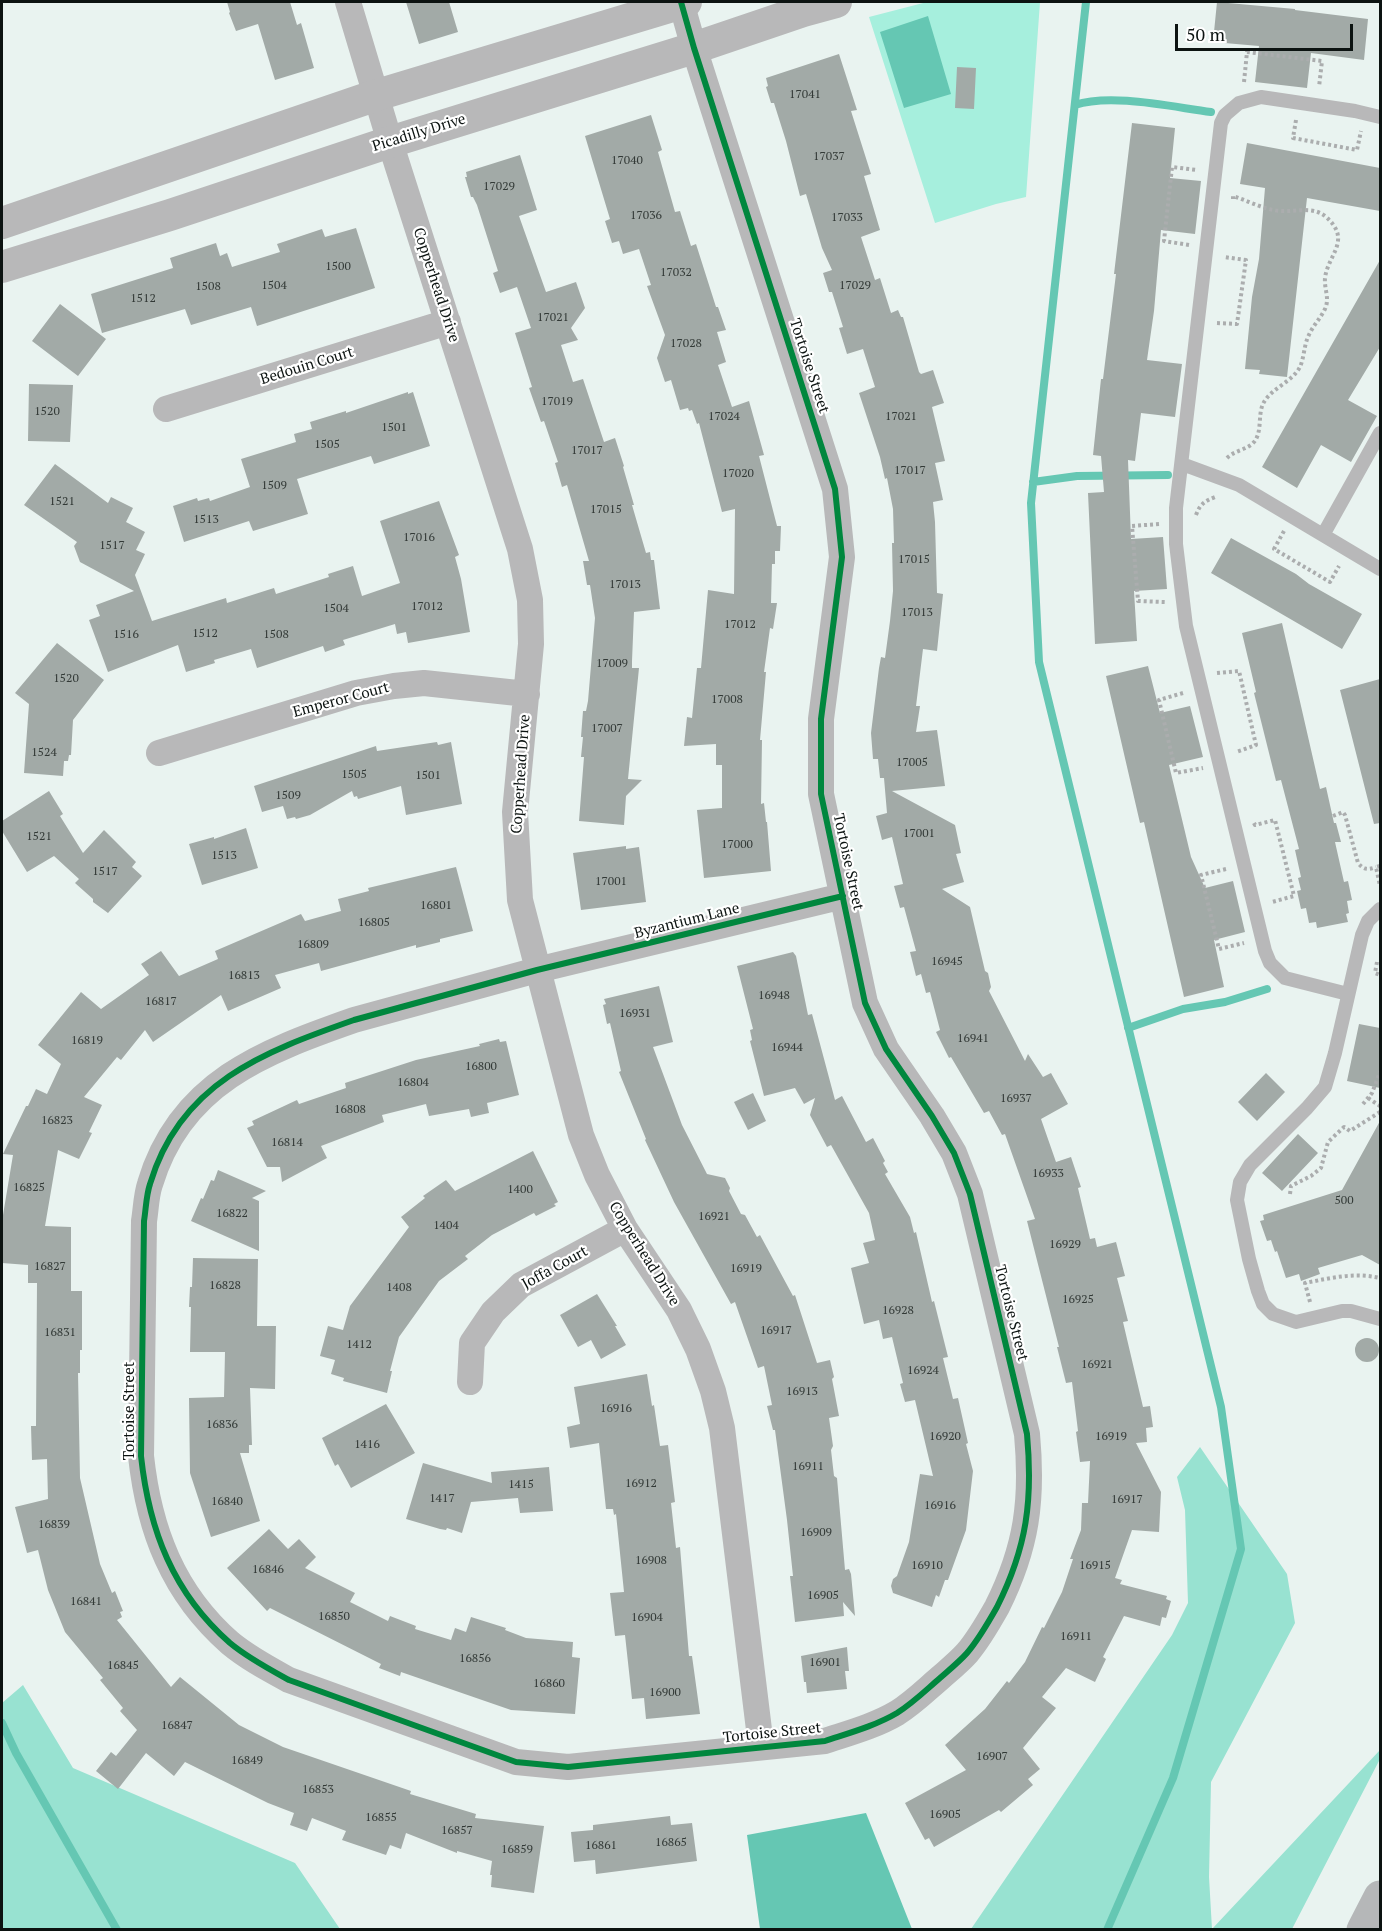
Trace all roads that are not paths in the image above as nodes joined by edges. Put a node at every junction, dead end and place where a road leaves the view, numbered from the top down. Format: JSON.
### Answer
{"nodes":[{"id":1,"x":348,"y":2,"type":"edge"},
{"id":2,"x":683,"y":2,"type":"edge"},
{"id":3,"x":836,"y":2,"type":"edge"},
{"id":4,"x":694,"y":48,"type":"junction"},
{"id":5,"x":377,"y":95,"type":"junction"},
{"id":6,"x":1380,"y":117,"type":"edge"},
{"id":7,"x":390,"y":142,"type":"junction"},
{"id":8,"x":2,"y":223,"type":"edge"},
{"id":9,"x":2,"y":267,"type":"edge"},
{"id":10,"x":448,"y":322,"type":"junction"},
{"id":11,"x":166,"y":409,"type":"dead end"},
{"id":12,"x":1380,"y":433,"type":"edge"},
{"id":13,"x":1182,"y":464,"type":"junction"},
{"id":14,"x":1323,"y":535,"type":"junction"},
{"id":15,"x":1380,"y":569,"type":"edge"},
{"id":16,"x":527,"y":694,"type":"junction"},
{"id":17,"x":159,"y":753,"type":"dead end"},
{"id":18,"x":843,"y":896,"type":"junction"},
{"id":19,"x":1380,"y":909,"type":"edge"},
{"id":20,"x":537,"y":970,"type":"junction"},
{"id":21,"x":1348,"y":994,"type":"junction"},
{"id":22,"x":625,"y":1229,"type":"junction"},
{"id":23,"x":1380,"y":1319,"type":"edge"},
{"id":24,"x":470,"y":1382,"type":"dead end"},
{"id":25,"x":761,"y":1746,"type":"junction"},
{"id":26,"x":1380,"y":1897,"type":"edge"},
{"id":27,"x":1363,"y":1929,"type":"edge"}],
"edges":[{"from":1,"to":5,"type":"street","name":"Copperhead Drive"},
{"from":2,"to":4,"type":"street","name":"Tortoise Street"},
{"from":2,"to":5,"type":"street"},
{"from":3,"to":4,"type":"street","name":"Picadilly Drive"},
{"from":4,"to":7,"type":"street","name":"Picadilly Drive"},
{"from":4,"to":18,"type":"street","name":"Tortoise Street"},
{"from":5,"to":7,"type":"street","name":"Copperhead Drive"},
{"from":5,"to":8,"type":"street"},
{"from":6,"to":13,"type":"lane"},
{"from":7,"to":9,"type":"street","name":"Picadilly Drive"},
{"from":7,"to":10,"type":"street","name":"Copperhead Drive"},
{"from":10,"to":11,"type":"street","name":"Bedouin Court"},
{"from":10,"to":16,"type":"street","name":"Copperhead Drive"},
{"from":12,"to":14,"type":"lane"},
{"from":13,"to":14,"type":"lane"},
{"from":13,"to":21,"type":"lane"},
{"from":14,"to":15,"type":"lane"},
{"from":16,"to":17,"type":"street","name":"Emperor Court"},
{"from":16,"to":20,"type":"street","name":"Copperhead Drive"},
{"from":18,"to":20,"type":"street","name":"Byzantium Lane"},
{"from":18,"to":25,"type":"street","name":"Tortoise Street"},
{"from":19,"to":21,"type":"lane"},
{"from":20,"to":22,"type":"street","name":"Copperhead Drive"},
{"from":20,"to":25,"type":"street","name":"Tortoise Street"},
{"from":21,"to":23,"type":"lane"},
{"from":22,"to":24,"type":"street","name":"Joffa Court"},
{"from":22,"to":25,"type":"street","name":"Copperhead Drive"},
{"from":26,"to":27,"type":"main road"}]}
